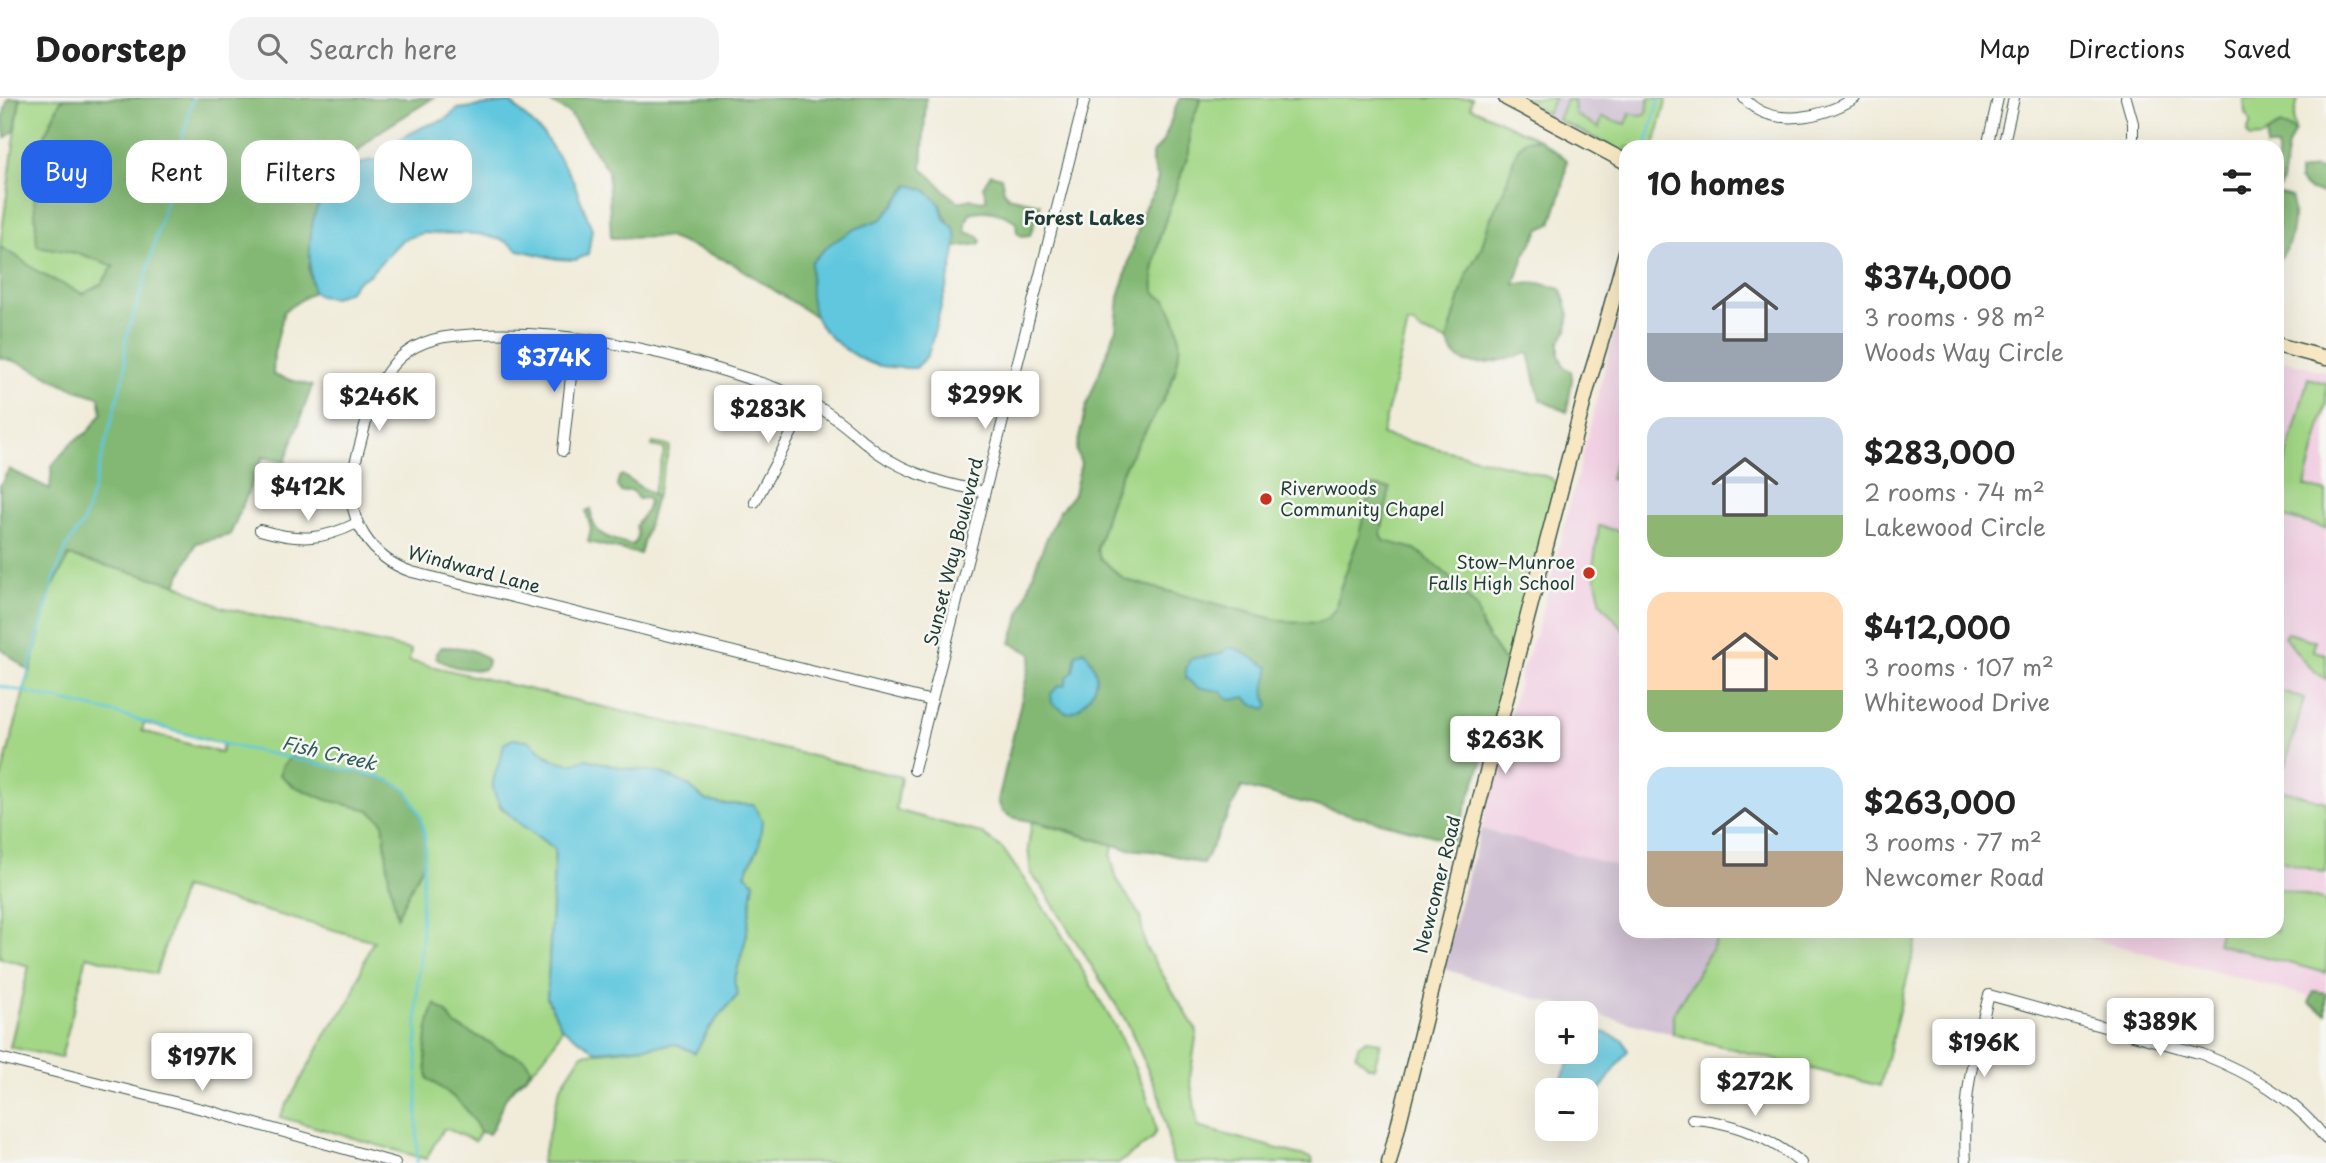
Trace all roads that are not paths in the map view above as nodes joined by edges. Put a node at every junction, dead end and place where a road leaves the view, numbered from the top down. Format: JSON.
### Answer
{"nodes":[{"id":1,"x":1085,"y":98,"type":"edge"},
{"id":2,"x":1506,"y":98,"type":"edge"},
{"id":3,"x":1744,"y":98,"type":"edge"},
{"id":4,"x":1855,"y":98,"type":"edge"},
{"id":5,"x":1998,"y":98,"type":"edge"},
{"id":6,"x":2014,"y":98,"type":"edge"},
{"id":7,"x":2126,"y":98,"type":"edge"},
{"id":8,"x":1989,"y":140,"type":"edge"},
{"id":9,"x":2005,"y":140,"type":"edge"},
{"id":10,"x":2133,"y":140,"type":"edge"},
{"id":11,"x":1619,"y":158,"type":"edge"},
{"id":12,"x":1619,"y":277,"type":"edge"},
{"id":13,"x":575,"y":339,"type":"junction"},
{"id":14,"x":2284,"y":347,"type":"edge"},
{"id":15,"x":2326,"y":358,"type":"edge"},
{"id":16,"x":808,"y":402,"type":"junction"},
{"id":17,"x":563,"y":452,"type":"dead end"},
{"id":18,"x":985,"y":492,"type":"junction"},
{"id":19,"x":755,"y":502,"type":"dead end"},
{"id":20,"x":357,"y":523,"type":"junction"},
{"id":21,"x":260,"y":530,"type":"dead end"},
{"id":22,"x":932,"y":701,"type":"junction"},
{"id":23,"x":914,"y":769,"type":"dead end"},
{"id":24,"x":0,"y":1058,"type":"edge"},
{"id":25,"x":1692,"y":1119,"type":"dead end"},
{"id":26,"x":2326,"y":1139,"type":"edge"},
{"id":27,"x":1798,"y":1162,"type":"edge"},
{"id":28,"x":395,"y":1163,"type":"edge"},
{"id":29,"x":1389,"y":1163,"type":"edge"},
{"id":30,"x":1966,"y":1163,"type":"edge"}],
"edges":[{"from":1,"to":18,"type":"street","name":"Sunset Way Boulevard"},
{"from":2,"to":11,"type":"street"},
{"from":3,"to":4,"type":"street"},
{"from":5,"to":8,"type":"street"},
{"from":6,"to":9,"type":"street"},
{"from":7,"to":10,"type":"street"},
{"from":12,"to":29,"type":"street","name":"Newcomer Road"},
{"from":13,"to":16,"type":"street","name":"Windward Lane"},
{"from":13,"to":17,"type":"street"},
{"from":13,"to":20,"type":"street","name":"Windward Lane"},
{"from":14,"to":15,"type":"street"},
{"from":16,"to":18,"type":"street","name":"Windward Lane"},
{"from":16,"to":19,"type":"street"},
{"from":18,"to":22,"type":"street","name":"Sunset Way Boulevard"},
{"from":20,"to":21,"type":"street"},
{"from":20,"to":22,"type":"street","name":"Windward Lane"},
{"from":22,"to":23,"type":"street","name":"Sunset Way Boulevard"},
{"from":24,"to":28,"type":"street"},
{"from":25,"to":27,"type":"street"},
{"from":26,"to":30,"type":"street"}]}
